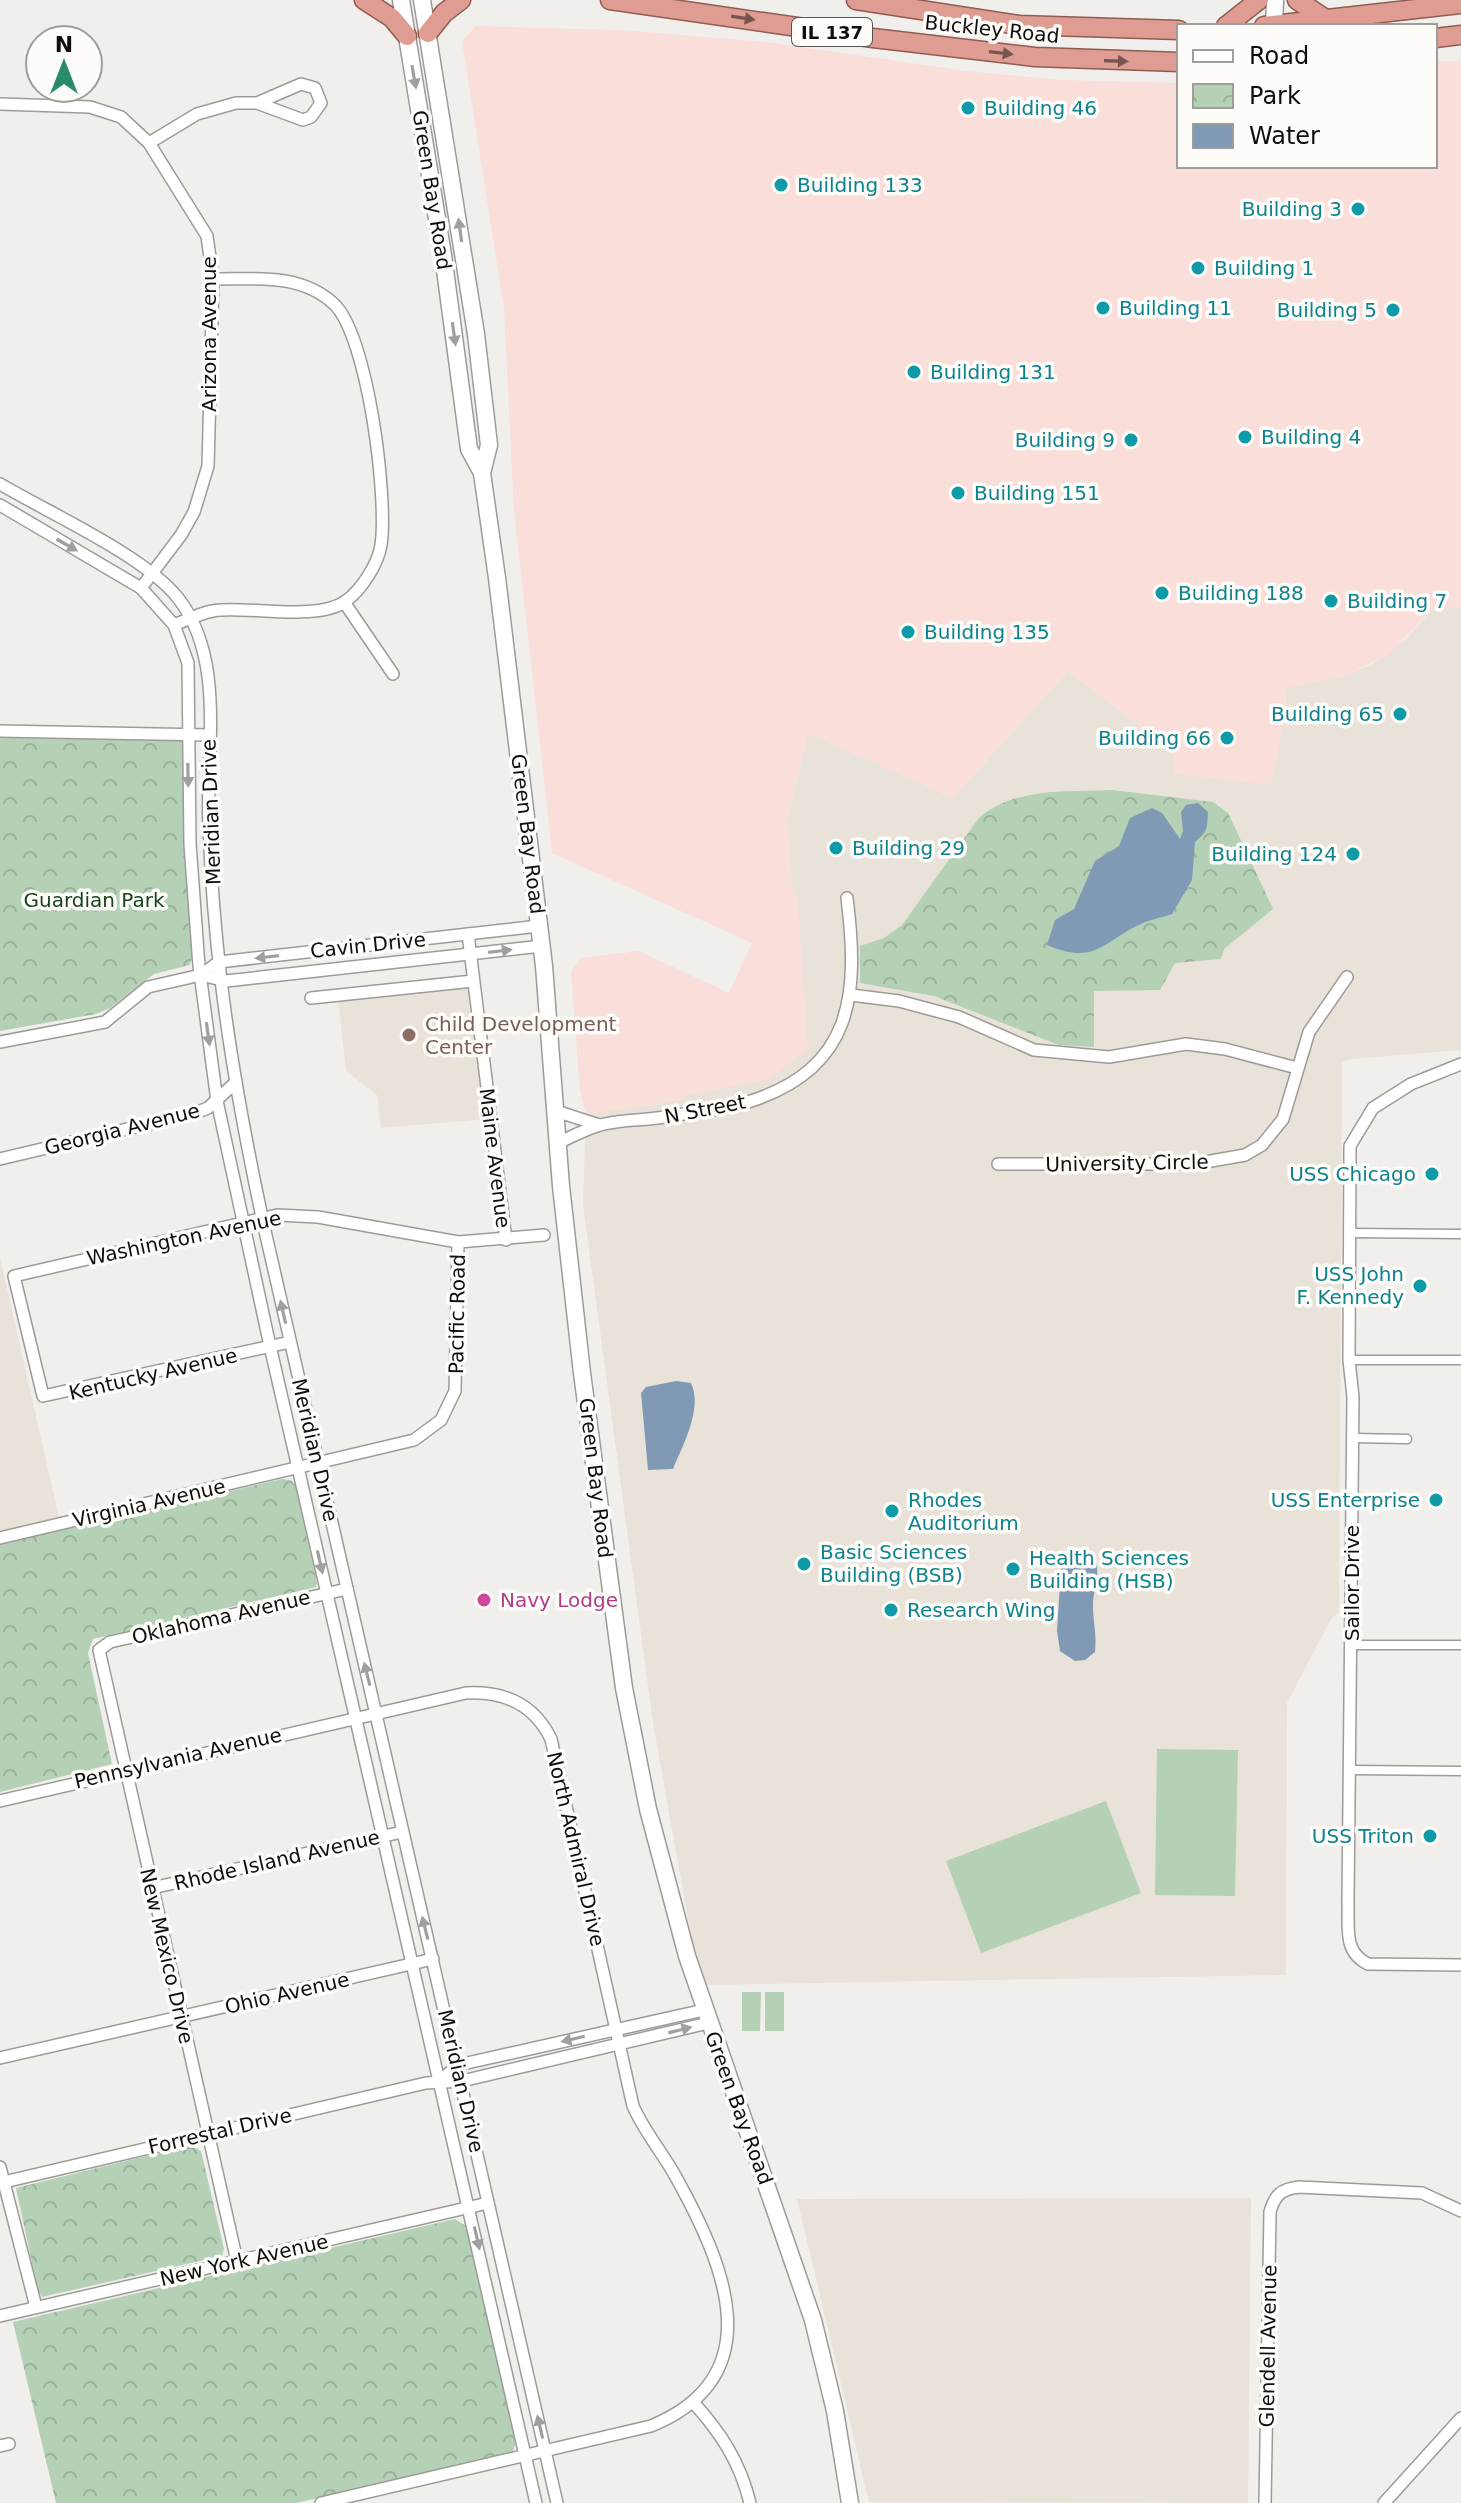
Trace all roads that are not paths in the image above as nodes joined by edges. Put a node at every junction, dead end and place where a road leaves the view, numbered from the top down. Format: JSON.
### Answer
{"nodes":[{"id":1,"x":364,"y":0,"type":"edge"},
{"id":2,"x":401,"y":0,"type":"edge"},
{"id":3,"x":422,"y":0,"type":"edge"},
{"id":4,"x":461,"y":0,"type":"edge"},
{"id":5,"x":610,"y":0,"type":"edge"},
{"id":6,"x":856,"y":0,"type":"edge"},
{"id":7,"x":1259,"y":0,"type":"edge"},
{"id":8,"x":1275,"y":0,"type":"edge"},
{"id":9,"x":1297,"y":0,"type":"edge"},
{"id":10,"x":1442,"y":3,"type":"edge"},
{"id":11,"x":1461,"y":4,"type":"edge"},
{"id":12,"x":1327,"y":20,"type":"junction"},
{"id":13,"x":1229,"y":24,"type":"edge"},
{"id":14,"x":1274,"y":24,"type":"edge"},
{"id":15,"x":1292,"y":24,"type":"edge"},
{"id":16,"x":1038,"y":26,"type":"junction"},
{"id":17,"x":1177,"y":30,"type":"edge"},
{"id":18,"x":428,"y":33,"type":"junction"},
{"id":19,"x":1461,"y":35,"type":"edge"},
{"id":20,"x":407,"y":36,"type":"junction"},
{"id":21,"x":1437,"y":38,"type":"edge"},
{"id":22,"x":1035,"y":57,"type":"junction"},
{"id":23,"x":1177,"y":62,"type":"edge"},
{"id":24,"x":257,"y":103,"type":"junction"},
{"id":25,"x":0,"y":104,"type":"edge"},
{"id":26,"x":149,"y":143,"type":"junction"},
{"id":27,"x":213,"y":279,"type":"junction"},
{"id":28,"x":482,"y":473,"type":"junction"},
{"id":29,"x":0,"y":484,"type":"edge"},
{"id":30,"x":0,"y":505,"type":"edge"},
{"id":31,"x":152,"y":572,"type":"junction"},
{"id":32,"x":141,"y":588,"type":"junction"},
{"id":33,"x":344,"y":602,"type":"junction"},
{"id":34,"x":191,"y":618,"type":"junction"},
{"id":35,"x":174,"y":625,"type":"junction"},
{"id":36,"x":393,"y":674,"type":"dead end"},
{"id":37,"x":0,"y":731,"type":"edge"},
{"id":38,"x":188,"y":735,"type":"junction"},
{"id":39,"x":208,"y":735,"type":"junction"},
{"id":40,"x":847,"y":898,"type":"dead end"},
{"id":41,"x":539,"y":926,"type":"junction"},
{"id":42,"x":468,"y":934,"type":"junction"},
{"id":43,"x":542,"y":946,"type":"junction"},
{"id":44,"x":470,"y":954,"type":"junction"},
{"id":45,"x":219,"y":962,"type":"junction"},
{"id":46,"x":201,"y":975,"type":"junction"},
{"id":47,"x":1347,"y":977,"type":"dead end"},
{"id":48,"x":221,"y":981,"type":"junction"},
{"id":49,"x":473,"y":981,"type":"junction"},
{"id":50,"x":851,"y":995,"type":"junction"},
{"id":51,"x":311,"y":998,"type":"dead end"},
{"id":52,"x":0,"y":1042,"type":"edge"},
{"id":53,"x":1461,"y":1064,"type":"edge"},
{"id":54,"x":1297,"y":1068,"type":"junction"},
{"id":55,"x":236,"y":1082,"type":"junction"},
{"id":56,"x":217,"y":1101,"type":"junction"},
{"id":57,"x":556,"y":1111,"type":"junction"},
{"id":58,"x":599,"y":1125,"type":"junction"},
{"id":59,"x":558,"y":1143,"type":"junction"},
{"id":60,"x":0,"y":1159,"type":"edge"},
{"id":61,"x":998,"y":1164,"type":"dead end"},
{"id":62,"x":262,"y":1218,"type":"junction"},
{"id":63,"x":243,"y":1222,"type":"junction"},
{"id":64,"x":1350,"y":1233,"type":"junction"},
{"id":65,"x":1461,"y":1234,"type":"edge"},
{"id":66,"x":544,"y":1235,"type":"dead end"},
{"id":67,"x":506,"y":1240,"type":"junction"},
{"id":68,"x":458,"y":1242,"type":"junction"},
{"id":69,"x":14,"y":1276,"type":"joint"},
{"id":70,"x":290,"y":1342,"type":"junction"},
{"id":71,"x":270,"y":1346,"type":"junction"},
{"id":72,"x":1349,"y":1360,"type":"junction"},
{"id":73,"x":1461,"y":1360,"type":"edge"},
{"id":74,"x":1353,"y":1438,"type":"junction"},
{"id":75,"x":1407,"y":1439,"type":"dead end"},
{"id":76,"x":318,"y":1463,"type":"junction"},
{"id":77,"x":298,"y":1468,"type":"junction"},
{"id":78,"x":0,"y":1538,"type":"edge"},
{"id":79,"x":347,"y":1589,"type":"junction"},
{"id":80,"x":327,"y":1594,"type":"junction"},
{"id":81,"x":1352,"y":1645,"type":"junction"},
{"id":82,"x":1461,"y":1645,"type":"edge"},
{"id":83,"x":99,"y":1650,"type":"joint"},
{"id":84,"x":376,"y":1712,"type":"junction"},
{"id":85,"x":357,"y":1717,"type":"junction"},
{"id":86,"x":1350,"y":1770,"type":"junction"},
{"id":87,"x":126,"y":1771,"type":"junction"},
{"id":88,"x":1461,"y":1771,"type":"edge"},
{"id":89,"x":0,"y":1801,"type":"edge"},
{"id":90,"x":402,"y":1832,"type":"junction"},
{"id":91,"x":384,"y":1836,"type":"junction"},
{"id":92,"x":152,"y":1888,"type":"junction"},
{"id":93,"x":433,"y":1959,"type":"junction"},
{"id":94,"x":413,"y":1964,"type":"junction"},
{"id":95,"x":1461,"y":1965,"type":"edge"},
{"id":96,"x":706,"y":2016,"type":"junction"},
{"id":97,"x":181,"y":2017,"type":"junction"},
{"id":98,"x":616,"y":2029,"type":"junction"},
{"id":99,"x":619,"y":2045,"type":"junction"},
{"id":100,"x":0,"y":2058,"type":"edge"},
{"id":101,"x":458,"y":2065,"type":"junction"},
{"id":102,"x":440,"y":2081,"type":"junction"},
{"id":103,"x":462,"y":2081,"type":"junction"},
{"id":104,"x":207,"y":2134,"type":"junction"},
{"id":105,"x":0,"y":2167,"type":"edge"},
{"id":106,"x":2,"y":2182,"type":"edge"},
{"id":107,"x":488,"y":2203,"type":"junction"},
{"id":108,"x":470,"y":2208,"type":"junction"},
{"id":109,"x":1461,"y":2211,"type":"edge"},
{"id":110,"x":237,"y":2261,"type":"junction"},
{"id":111,"x":36,"y":2307,"type":"junction"},
{"id":112,"x":0,"y":2316,"type":"edge"},
{"id":113,"x":693,"y":2402,"type":"junction"},
{"id":114,"x":1461,"y":2418,"type":"edge"},
{"id":115,"x":545,"y":2452,"type":"junction"},
{"id":116,"x":526,"y":2457,"type":"junction"},
{"id":117,"x":321,"y":2503,"type":"edge"},
{"id":118,"x":536,"y":2503,"type":"edge"},
{"id":119,"x":557,"y":2503,"type":"edge"},
{"id":120,"x":750,"y":2503,"type":"edge"},
{"id":121,"x":850,"y":2503,"type":"edge"},
{"id":122,"x":1265,"y":2503,"type":"edge"},
{"id":123,"x":1384,"y":2503,"type":"edge"}],
"edges":[{"from":1,"to":20,"type":"highway"},
{"from":2,"to":20,"type":"main road","name":"Green Bay Road"},
{"from":3,"to":18,"type":"main road","name":"Green Bay Road"},
{"from":4,"to":18,"type":"highway"},
{"from":5,"to":22,"type":"highway","name":"Buckley Road","number":"IL 137","one_way":true},
{"from":6,"to":16,"type":"highway","name":"Buckley Road","number":"IL 137"},
{"from":7,"to":13,"type":"highway"},
{"from":8,"to":14,"type":"main road"},
{"from":9,"to":12,"type":"highway"},
{"from":10,"to":11,"type":"highway"},
{"from":10,"to":12,"type":"highway"},
{"from":12,"to":15,"type":"highway"},
{"from":16,"to":17,"type":"highway","name":"Buckley Road","number":"IL 137"},
{"from":16,"to":22,"type":"highway"},
{"from":28,"to":18,"type":"main road","name":"Green Bay Road","one_way":true},
{"from":19,"to":21,"type":"highway"},
{"from":20,"to":28,"type":"main road","name":"Green Bay Road","one_way":true},
{"from":22,"to":23,"type":"highway","name":"Buckley Road","number":"IL 137","one_way":true},
{"from":24,"to":24,"type":"street"},
{"from":24,"to":26,"type":"street"},
{"from":25,"to":26,"type":"street","name":"Arizona Avenue"},
{"from":26,"to":27,"type":"street","name":"Arizona Avenue"},
{"from":27,"to":31,"type":"street","name":"Arizona Avenue"},
{"from":27,"to":33,"type":"street"},
{"from":28,"to":41,"type":"main road","name":"Green Bay Road"},
{"from":29,"to":31,"type":"street","name":"Meridian Drive"},
{"from":30,"to":32,"type":"street","name":"Meridian Drive","one_way":true},
{"from":31,"to":32,"type":"street","name":"Arizona Avenue"},
{"from":31,"to":34,"type":"street","name":"Meridian Drive"},
{"from":32,"to":35,"type":"street","name":"Meridian Drive"},
{"from":33,"to":34,"type":"street"},
{"from":33,"to":36,"type":"street"},
{"from":34,"to":35,"type":"street"},
{"from":34,"to":39,"type":"street","name":"Meridian Drive"},
{"from":35,"to":38,"type":"street","name":"Meridian Drive"},
{"from":37,"to":38,"type":"street"},
{"from":38,"to":39,"type":"street"},
{"from":38,"to":46,"type":"street","name":"Meridian Drive","one_way":true},
{"from":39,"to":45,"type":"street","name":"Meridian Drive"},
{"from":40,"to":50,"type":"street","name":"N Street"},
{"from":41,"to":42,"type":"street","name":"Cavin Drive"},
{"from":41,"to":43,"type":"main road","name":"Green Bay Road"},
{"from":42,"to":44,"type":"street","name":"Maine Avenue"},
{"from":42,"to":45,"type":"street","name":"Cavin Drive","one_way":true},
{"from":44,"to":43,"type":"street","name":"Cavin Drive","one_way":true},
{"from":43,"to":57,"type":"main road","name":"Green Bay Road"},
{"from":44,"to":48,"type":"street","name":"Cavin Drive"},
{"from":44,"to":49,"type":"street","name":"Maine Avenue"},
{"from":45,"to":46,"type":"street","name":"Cavin Drive"},
{"from":45,"to":48,"type":"street","name":"Meridian Drive"},
{"from":46,"to":48,"type":"street","name":"Cavin Drive"},
{"from":46,"to":52,"type":"street","name":"Cavin Drive"},
{"from":46,"to":56,"type":"street","name":"Meridian Drive","one_way":true},
{"from":47,"to":54,"type":"street","name":"University Circle"},
{"from":48,"to":55,"type":"street","name":"Meridian Drive"},
{"from":49,"to":51,"type":"street"},
{"from":49,"to":67,"type":"street","name":"Maine Avenue"},
{"from":50,"to":54,"type":"street"},
{"from":50,"to":58,"type":"street","name":"N Street"},
{"from":53,"to":64,"type":"street","name":"Sailor Drive"},
{"from":54,"to":61,"type":"street","name":"University Circle"},
{"from":55,"to":56,"type":"street","name":"Georgia Avenue"},
{"from":55,"to":62,"type":"street","name":"Meridian Drive"},
{"from":56,"to":60,"type":"street","name":"Georgia Avenue"},
{"from":56,"to":63,"type":"street","name":"Meridian Drive"},
{"from":57,"to":58,"type":"street","name":"N Street"},
{"from":57,"to":59,"type":"main road","name":"Green Bay Road"},
{"from":58,"to":59,"type":"street","name":"N Street"},
{"from":59,"to":96,"type":"main road","name":"Green Bay Road"},
{"from":62,"to":63,"type":"street","name":"Washington Avenue"},
{"from":62,"to":68,"type":"street","name":"Washington Avenue"},
{"from":70,"to":62,"type":"street","name":"Meridian Drive","one_way":true},
{"from":63,"to":69,"type":"street","name":"Washington Avenue"},
{"from":63,"to":71,"type":"street","name":"Meridian Drive"},
{"from":64,"to":65,"type":"street"},
{"from":64,"to":72,"type":"street","name":"Sailor Drive"},
{"from":66,"to":67,"type":"street","name":"Washington Avenue"},
{"from":67,"to":68,"type":"street","name":"Washington Avenue"},
{"from":68,"to":76,"type":"street","name":"Pacific Road"},
{"from":69,"to":71,"type":"street","name":"Kentucky Avenue"},
{"from":70,"to":71,"type":"street","name":"Kentucky Avenue"},
{"from":70,"to":76,"type":"street","name":"Meridian Drive"},
{"from":71,"to":77,"type":"street","name":"Meridian Drive"},
{"from":72,"to":73,"type":"street"},
{"from":72,"to":74,"type":"street","name":"Sailor Drive"},
{"from":74,"to":75,"type":"street"},
{"from":74,"to":81,"type":"street","name":"Sailor Drive"},
{"from":76,"to":77,"type":"street","name":"Pacific Road"},
{"from":76,"to":79,"type":"street","name":"Meridian Drive"},
{"from":77,"to":78,"type":"street","name":"Virginia Avenue"},
{"from":77,"to":80,"type":"street","name":"Meridian Drive","one_way":true},
{"from":79,"to":80,"type":"street","name":"Oklahoma Avenue"},
{"from":84,"to":79,"type":"street","name":"Meridian Drive","one_way":true},
{"from":80,"to":83,"type":"street","name":"Oklahoma Avenue"},
{"from":80,"to":85,"type":"street","name":"Meridian Drive"},
{"from":81,"to":82,"type":"street"},
{"from":81,"to":86,"type":"street","name":"Sailor Drive"},
{"from":83,"to":87,"type":"street","name":"New Mexico Drive"},
{"from":84,"to":85,"type":"street","name":"North Admiral Drive"},
{"from":84,"to":90,"type":"street","name":"Meridian Drive"},
{"from":84,"to":98,"type":"street","name":"North Admiral Drive"},
{"from":85,"to":87,"type":"street","name":"Pennsylvania Avenue"},
{"from":85,"to":91,"type":"street","name":"Meridian Drive"},
{"from":86,"to":88,"type":"street"},
{"from":86,"to":95,"type":"street","name":"Sailor Drive"},
{"from":87,"to":89,"type":"street","name":"Pennsylvania Avenue"},
{"from":87,"to":92,"type":"street","name":"New Mexico Drive"},
{"from":90,"to":91,"type":"street","name":"Rhode Island Avenue"},
{"from":93,"to":90,"type":"street","name":"Meridian Drive","one_way":true},
{"from":91,"to":92,"type":"street","name":"Rhode Island Avenue"},
{"from":91,"to":94,"type":"street","name":"Meridian Drive"},
{"from":92,"to":97,"type":"street","name":"New Mexico Drive"},
{"from":93,"to":94,"type":"street","name":"Ohio Avenue"},
{"from":93,"to":101,"type":"street","name":"Meridian Drive"},
{"from":94,"to":97,"type":"street","name":"Ohio Avenue"},
{"from":94,"to":102,"type":"street","name":"Meridian Drive"},
{"from":96,"to":98,"type":"street","name":"Forrestal Drive"},
{"from":99,"to":96,"type":"street","name":"Forrestal Drive","one_way":true},
{"from":96,"to":121,"type":"main road","name":"Green Bay Road"},
{"from":97,"to":100,"type":"street","name":"Ohio Avenue"},
{"from":97,"to":104,"type":"street","name":"New Mexico Drive"},
{"from":98,"to":99,"type":"street","name":"North Admiral Drive"},
{"from":98,"to":101,"type":"street","name":"Forrestal Drive","one_way":true},
{"from":99,"to":103,"type":"street","name":"Forrestal Drive"},
{"from":99,"to":113,"type":"street","name":"North Admiral Drive"},
{"from":101,"to":102,"type":"street","name":"Forrestal Drive"},
{"from":101,"to":103,"type":"street","name":"Meridian Drive"},
{"from":102,"to":103,"type":"street","name":"Forrestal Drive"},
{"from":102,"to":104,"type":"street","name":"Forrestal Drive"},
{"from":102,"to":108,"type":"street","name":"Meridian Drive"},
{"from":103,"to":107,"type":"street","name":"Meridian Drive"},
{"from":104,"to":106,"type":"street","name":"Forrestal Drive"},
{"from":104,"to":110,"type":"street","name":"New Mexico Drive"},
{"from":105,"to":106,"type":"street"},
{"from":106,"to":111,"type":"street"},
{"from":107,"to":108,"type":"street","name":"New York Avenue"},
{"from":115,"to":107,"type":"street","name":"Meridian Drive","one_way":true},
{"from":108,"to":110,"type":"street","name":"New York Avenue"},
{"from":108,"to":116,"type":"street","name":"Meridian Drive","one_way":true},
{"from":109,"to":122,"type":"street","name":"Glendell Avenue"},
{"from":110,"to":111,"type":"street","name":"New York Avenue"},
{"from":111,"to":112,"type":"street","name":"New York Avenue"},
{"from":113,"to":115,"type":"street"},
{"from":113,"to":120,"type":"street"},
{"from":114,"to":123,"type":"street"},
{"from":115,"to":116,"type":"street"},
{"from":115,"to":119,"type":"street","name":"Meridian Drive"},
{"from":116,"to":117,"type":"street"},
{"from":116,"to":118,"type":"street","name":"Meridian Drive"}]}
